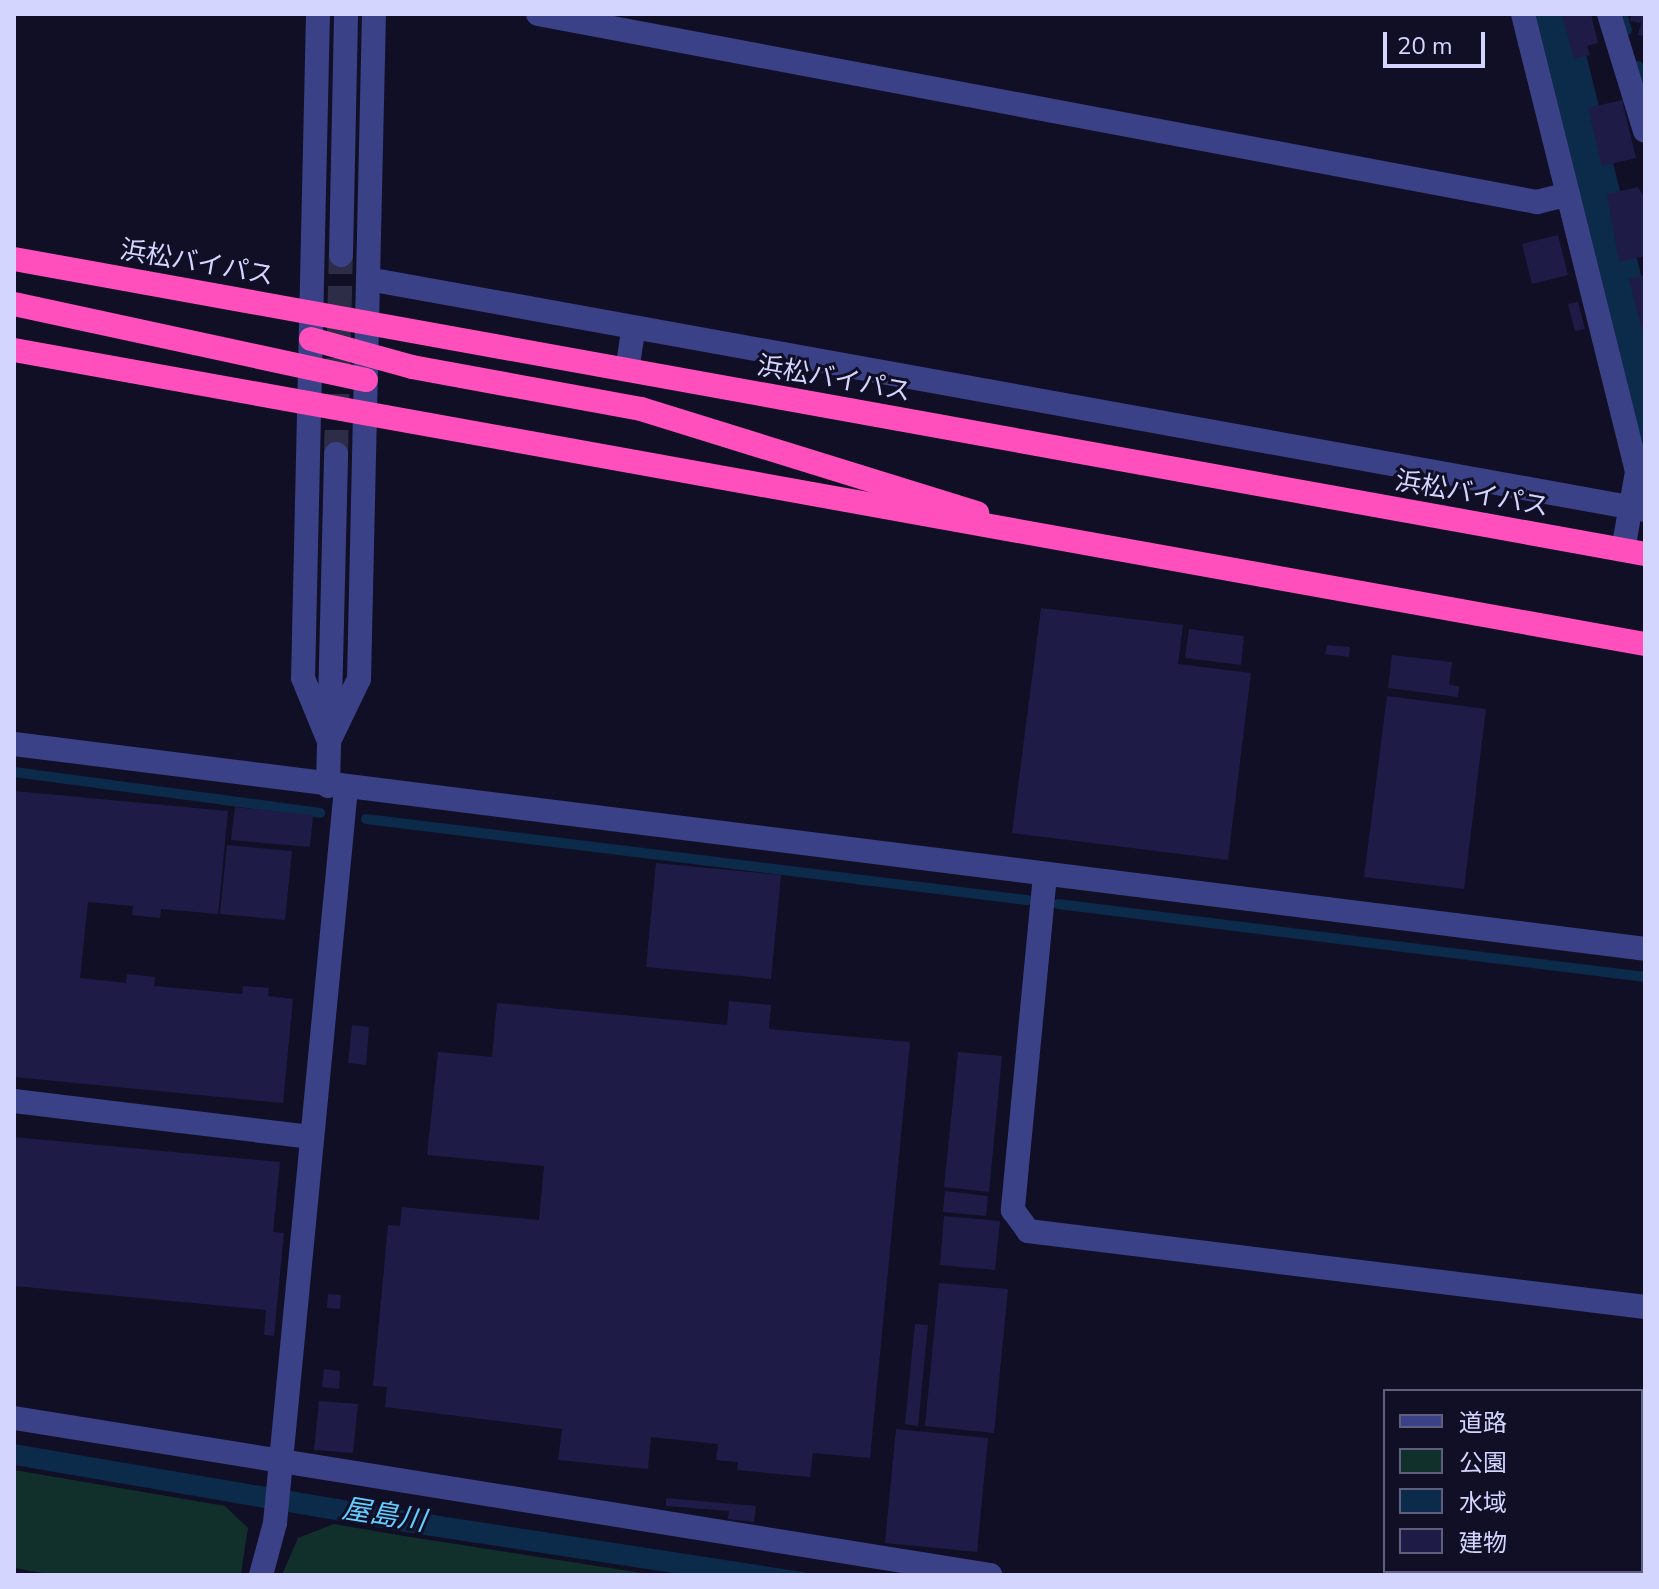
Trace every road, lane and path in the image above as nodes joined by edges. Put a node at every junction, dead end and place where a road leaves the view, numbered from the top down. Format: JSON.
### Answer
{"nodes":[{"id":1,"x":318,"y":14,"type":"edge"},
{"id":2,"x":346,"y":14,"type":"edge"},
{"id":3,"x":374,"y":14,"type":"edge"},
{"id":4,"x":538,"y":14,"type":"edge"},
{"id":5,"x":1523,"y":14,"type":"edge"},
{"id":6,"x":1609,"y":14,"type":"edge"},
{"id":7,"x":1645,"y":131,"type":"edge"},
{"id":8,"x":1568,"y":194,"type":"junction"},
{"id":9,"x":341,"y":255,"type":"tunnel mouth"},
{"id":10,"x":14,"y":259,"type":"edge"},
{"id":11,"x":368,"y":279,"type":"junction"},
{"id":12,"x":14,"y":304,"type":"edge"},
{"id":13,"x":311,"y":312,"type":"junction"},
{"id":14,"x":367,"y":322,"type":"junction"},
{"id":15,"x":633,"y":331,"type":"junction"},
{"id":16,"x":311,"y":339,"type":"junction"},
{"id":17,"x":14,"y":350,"type":"edge"},
{"id":18,"x":366,"y":355,"type":"junction"},
{"id":19,"x":310,"y":365,"type":"junction"},
{"id":20,"x":627,"y":370,"type":"junction"},
{"id":21,"x":366,"y":380,"type":"junction"},
{"id":22,"x":309,"y":403,"type":"junction"},
{"id":23,"x":365,"y":413,"type":"junction"},
{"id":24,"x":336,"y":454,"type":"tunnel mouth"},
{"id":25,"x":1638,"y":508,"type":"edge"},
{"id":26,"x":1033,"y":534,"type":"junction"},
{"id":27,"x":1634,"y":552,"type":"edge"},
{"id":28,"x":1645,"y":644,"type":"edge"},
{"id":29,"x":329,"y":741,"type":"junction"},
{"id":30,"x":14,"y":744,"type":"edge"},
{"id":31,"x":337,"y":787,"type":"junction"},
{"id":32,"x":1045,"y":875,"type":"junction"},
{"id":33,"x":1645,"y":949,"type":"edge"},
{"id":34,"x":14,"y":1101,"type":"edge"},
{"id":35,"x":312,"y":1137,"type":"junction"},
{"id":36,"x":1645,"y":1307,"type":"edge"},
{"id":37,"x":14,"y":1418,"type":"edge"},
{"id":38,"x":280,"y":1470,"type":"junction"},
{"id":39,"x":261,"y":1575,"type":"edge"},
{"id":40,"x":990,"y":1575,"type":"edge"}],
"edges":[{"from":1,"to":13,"type":"street"},
{"from":2,"to":9,"type":"street"},
{"from":3,"to":11,"type":"street"},
{"from":4,"to":8,"type":"street"},
{"from":5,"to":8,"type":"street"},
{"from":6,"to":7,"type":"street"},
{"from":8,"to":25,"type":"street"},
{"from":10,"to":13,"type":"highway","name":"浜松バイパス"},
{"from":11,"to":14,"type":"street"},
{"from":11,"to":15,"type":"street"},
{"from":12,"to":19,"type":"highway"},
{"from":13,"to":14,"type":"highway","name":"浜松バイパス"},
{"from":13,"to":16,"type":"street"},
{"from":14,"to":18,"type":"street"},
{"from":14,"to":20,"type":"highway","name":"浜松バイパス"},
{"from":15,"to":20,"type":"street"},
{"from":15,"to":25,"type":"street"},
{"from":16,"to":18,"type":"highway"},
{"from":16,"to":19,"type":"street"},
{"from":17,"to":22,"type":"highway"},
{"from":18,"to":21,"type":"street"},
{"from":18,"to":26,"type":"highway"},
{"from":19,"to":21,"type":"highway"},
{"from":19,"to":22,"type":"street"},
{"from":20,"to":27,"type":"highway","name":"浜松バイパス"},
{"from":21,"to":23,"type":"street"},
{"from":22,"to":23,"type":"highway"},
{"from":22,"to":29,"type":"street"},
{"from":23,"to":26,"type":"highway"},
{"from":23,"to":29,"type":"street"},
{"from":24,"to":29,"type":"street"},
{"from":25,"to":27,"type":"street"},
{"from":26,"to":28,"type":"highway"},
{"from":29,"to":31,"type":"street"},
{"from":30,"to":31,"type":"street"},
{"from":31,"to":32,"type":"street"},
{"from":31,"to":35,"type":"street"},
{"from":32,"to":33,"type":"street"},
{"from":32,"to":36,"type":"street"},
{"from":34,"to":35,"type":"street"},
{"from":35,"to":38,"type":"street"},
{"from":37,"to":38,"type":"street"},
{"from":38,"to":39,"type":"street"},
{"from":38,"to":40,"type":"street"}]}
